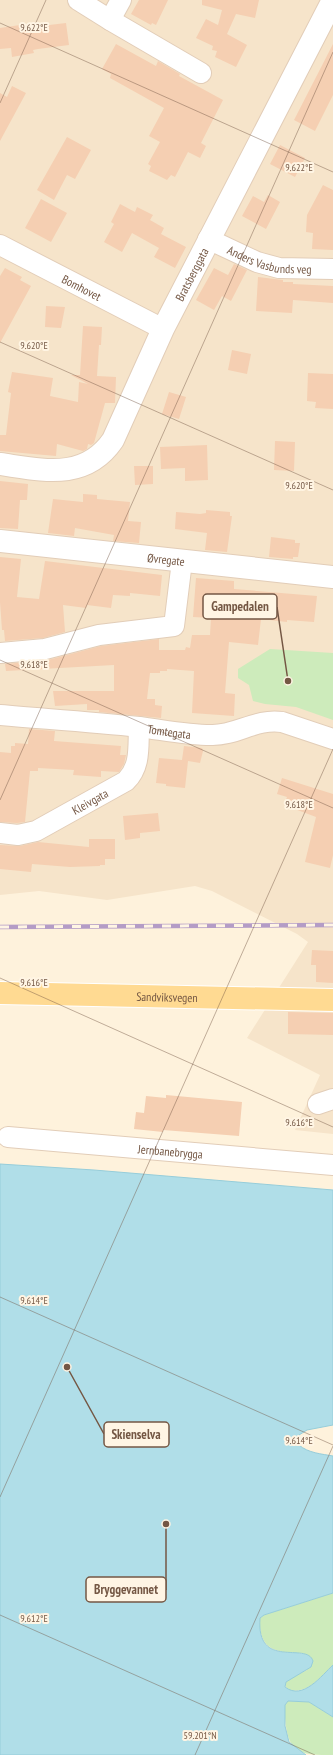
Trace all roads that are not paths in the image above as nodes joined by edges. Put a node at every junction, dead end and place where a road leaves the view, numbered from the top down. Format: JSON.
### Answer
{"nodes":[{"id":1,"x":78,"y":0,"type":"edge"},
{"id":2,"x":121,"y":0,"type":"edge"},
{"id":3,"x":332,"y":0,"type":"edge"},
{"id":4,"x":110,"y":20,"type":"junction"},
{"id":5,"x":201,"y":73,"type":"dead end"},
{"id":6,"x":208,"y":239,"type":"junction"},
{"id":7,"x":0,"y":245,"type":"edge"},
{"id":8,"x":333,"y":269,"type":"edge"},
{"id":9,"x":163,"y":329,"type":"junction"},
{"id":10,"x":0,"y":464,"type":"edge"},
{"id":11,"x":0,"y":541,"type":"edge"},
{"id":12,"x":182,"y":561,"type":"junction"},
{"id":13,"x":333,"y":578,"type":"edge"},
{"id":14,"x":0,"y":653,"type":"edge"},
{"id":15,"x":0,"y":715,"type":"edge"},
{"id":16,"x":139,"y":727,"type":"junction"},
{"id":17,"x":333,"y":739,"type":"edge"},
{"id":18,"x":0,"y":833,"type":"edge"},
{"id":19,"x":0,"y":993,"type":"edge"},
{"id":20,"x":333,"y":1000,"type":"edge"},
{"id":21,"x":8,"y":1137,"type":"dead end"},
{"id":22,"x":333,"y":1165,"type":"edge"}],
"edges":[{"from":1,"to":4,"type":"street"},
{"from":2,"to":4,"type":"street"},
{"from":3,"to":6,"type":"street","name":"Bratsberggata"},
{"from":4,"to":5,"type":"street"},
{"from":6,"to":8,"type":"street","name":"Anders Vasbunds veg"},
{"from":6,"to":9,"type":"street","name":"Bratsberggata"},
{"from":7,"to":9,"type":"street","name":"Bomhovet"},
{"from":9,"to":10,"type":"street","name":"Bratsberggata"},
{"from":11,"to":12,"type":"street","name":"Øvregate"},
{"from":12,"to":13,"type":"street","name":"Øvregate"},
{"from":12,"to":14,"type":"street"},
{"from":15,"to":16,"type":"street","name":"Tomtegata"},
{"from":16,"to":17,"type":"street","name":"Tomtegata"},
{"from":16,"to":18,"type":"street","name":"Kleivgata"},
{"from":19,"to":20,"type":"main road","name":"Sandviksvegen"},
{"from":21,"to":22,"type":"street","name":"Jernbanebrygga"}]}
